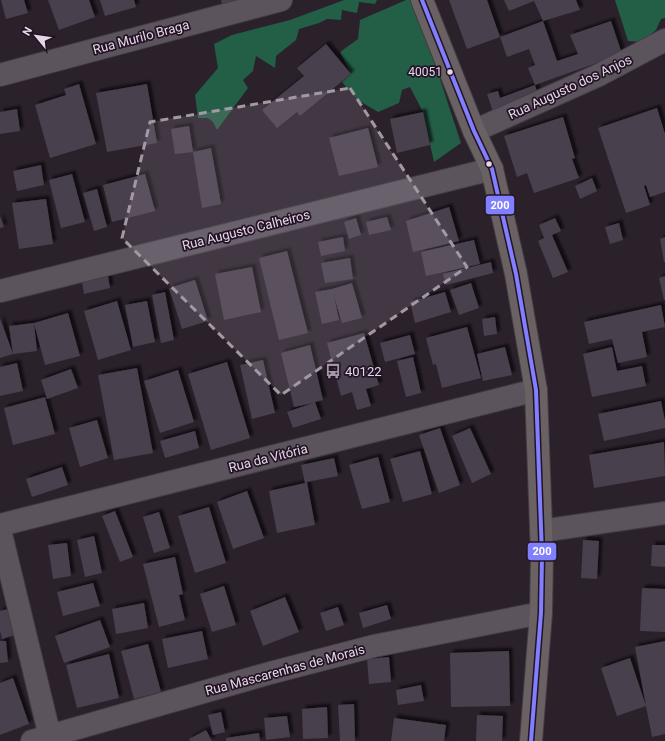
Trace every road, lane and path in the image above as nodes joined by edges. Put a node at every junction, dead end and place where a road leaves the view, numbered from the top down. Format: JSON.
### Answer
{"nodes":[{"id":1,"x":281,"y":0,"type":"edge"},
{"id":2,"x":422,"y":0,"type":"edge"},
{"id":3,"x":665,"y":41,"type":"edge"},
{"id":4,"x":1,"y":73,"type":"edge"},
{"id":5,"x":474,"y":131,"type":"junction"},
{"id":6,"x":492,"y":168,"type":"junction"},
{"id":7,"x":0,"y":291,"type":"edge"},
{"id":8,"x":536,"y":390,"type":"junction"},
{"id":9,"x":665,"y":514,"type":"edge"},
{"id":10,"x":0,"y":525,"type":"edge"},
{"id":11,"x":0,"y":530,"type":"edge"},
{"id":12,"x":541,"y":531,"type":"junction"},
{"id":13,"x":541,"y":613,"type":"junction"},
{"id":14,"x":44,"y":739,"type":"edge"},
{"id":15,"x":530,"y":741,"type":"edge"}],
"edges":[{"from":1,"to":4,"type":"street","name":"Rua Murilo Braga"},
{"from":2,"to":5,"type":"main road"},
{"from":3,"to":5,"type":"street","name":"Rua Augusto dos Anjos"},
{"from":5,"to":6,"type":"main road"},
{"from":6,"to":7,"type":"street","name":"Rua Augusto Calheiros"},
{"from":6,"to":8,"type":"main road"},
{"from":8,"to":10,"type":"street","name":"Rua da Vitória"},
{"from":8,"to":12,"type":"main road"},
{"from":9,"to":12,"type":"street"},
{"from":11,"to":14,"type":"street"},
{"from":12,"to":13,"type":"main road"},
{"from":13,"to":14,"type":"street","name":"Rua Mascarenhas de Morais"},
{"from":13,"to":15,"type":"main road"}]}
